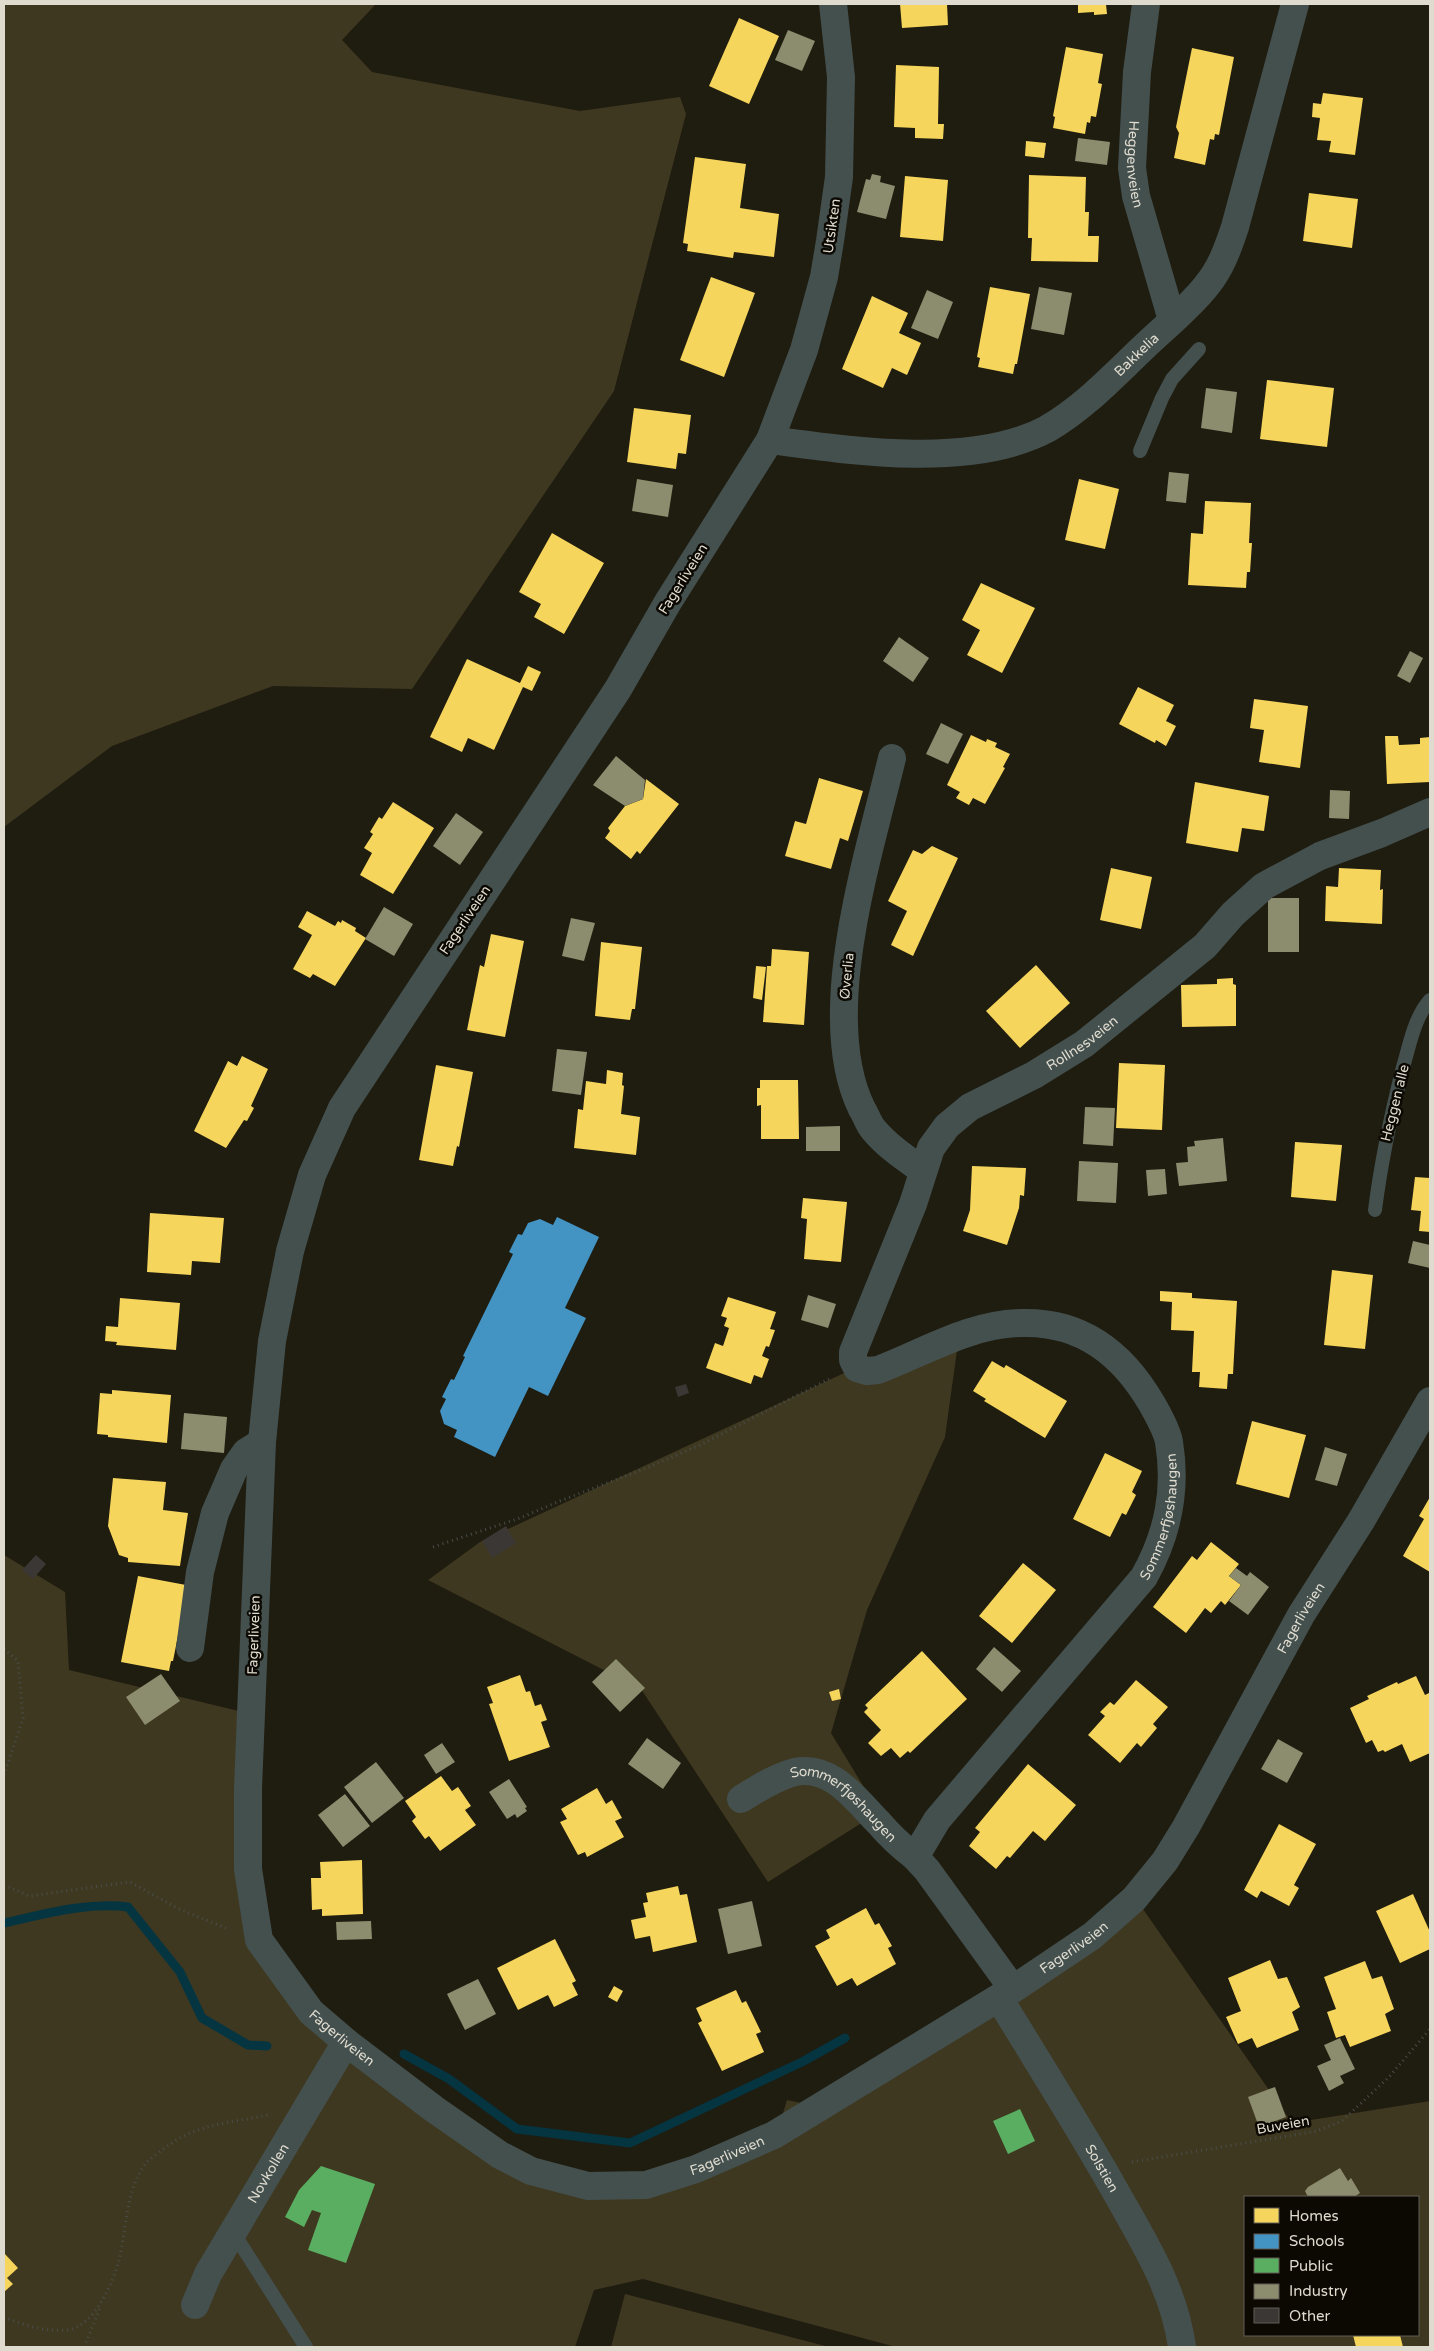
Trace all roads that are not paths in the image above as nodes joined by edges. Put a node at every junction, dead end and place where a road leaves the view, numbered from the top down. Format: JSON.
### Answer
{"nodes":[{"id":1,"x":833,"y":4,"type":"edge"},
{"id":2,"x":1146,"y":4,"type":"edge"},
{"id":3,"x":1295,"y":4,"type":"edge"},
{"id":4,"x":1172,"y":320,"type":"junction"},
{"id":5,"x":1199,"y":349,"type":"dead end"},
{"id":6,"x":770,"y":440,"type":"junction"},
{"id":7,"x":1140,"y":451,"type":"dead end"},
{"id":8,"x":892,"y":758,"type":"dead end"},
{"id":9,"x":1430,"y":812,"type":"edge"},
{"id":10,"x":1430,"y":1000,"type":"edge"},
{"id":11,"x":922,"y":1170,"type":"junction"},
{"id":12,"x":1374,"y":1210,"type":"dead end"},
{"id":13,"x":857,"y":1368,"type":"joint"},
{"id":14,"x":1430,"y":1402,"type":"edge"},
{"id":15,"x":262,"y":1442,"type":"junction"},
{"id":16,"x":190,"y":1648,"type":"dead end"},
{"id":17,"x":740,"y":1799,"type":"dead end"},
{"id":18,"x":915,"y":1857,"type":"junction"},
{"id":19,"x":1006,"y":1994,"type":"junction"},
{"id":20,"x":346,"y":2042,"type":"junction"},
{"id":21,"x":233,"y":2232,"type":"junction"},
{"id":22,"x":195,"y":2305,"type":"dead end"},
{"id":23,"x":306,"y":2347,"type":"edge"},
{"id":24,"x":1182,"y":2347,"type":"edge"}],
"edges":[{"from":1,"to":6,"type":"street","name":"Utsikten"},
{"from":2,"to":4,"type":"street","name":"Heggenveien"},
{"from":3,"to":4,"type":"street","name":"Bakkelia"},
{"from":4,"to":6,"type":"street","name":"Bakkelia"},
{"from":5,"to":7,"type":"lane"},
{"from":6,"to":15,"type":"street","name":"Fagerliveien"},
{"from":8,"to":11,"type":"street","name":"Øverlia"},
{"from":9,"to":11,"type":"street","name":"Rollnesveien"},
{"from":10,"to":12,"type":"lane","name":"Heggen alle"},
{"from":11,"to":13,"type":"street","name":"Rollnesveien"},
{"from":13,"to":18,"type":"street","name":"Sommerfjøshaugen"},
{"from":14,"to":19,"type":"street","name":"Fagerliveien"},
{"from":15,"to":16,"type":"street"},
{"from":15,"to":20,"type":"street","name":"Fagerliveien"},
{"from":17,"to":18,"type":"street","name":"Sommerfjøshaugen"},
{"from":18,"to":19,"type":"street","name":"Sommerfjøshaugen"},
{"from":19,"to":20,"type":"street","name":"Fagerliveien"},
{"from":19,"to":24,"type":"street","name":"Solstien"},
{"from":20,"to":21,"type":"street","name":"Novkollen"},
{"from":21,"to":22,"type":"street","name":"Novkollen"},
{"from":21,"to":23,"type":"lane"}]}
